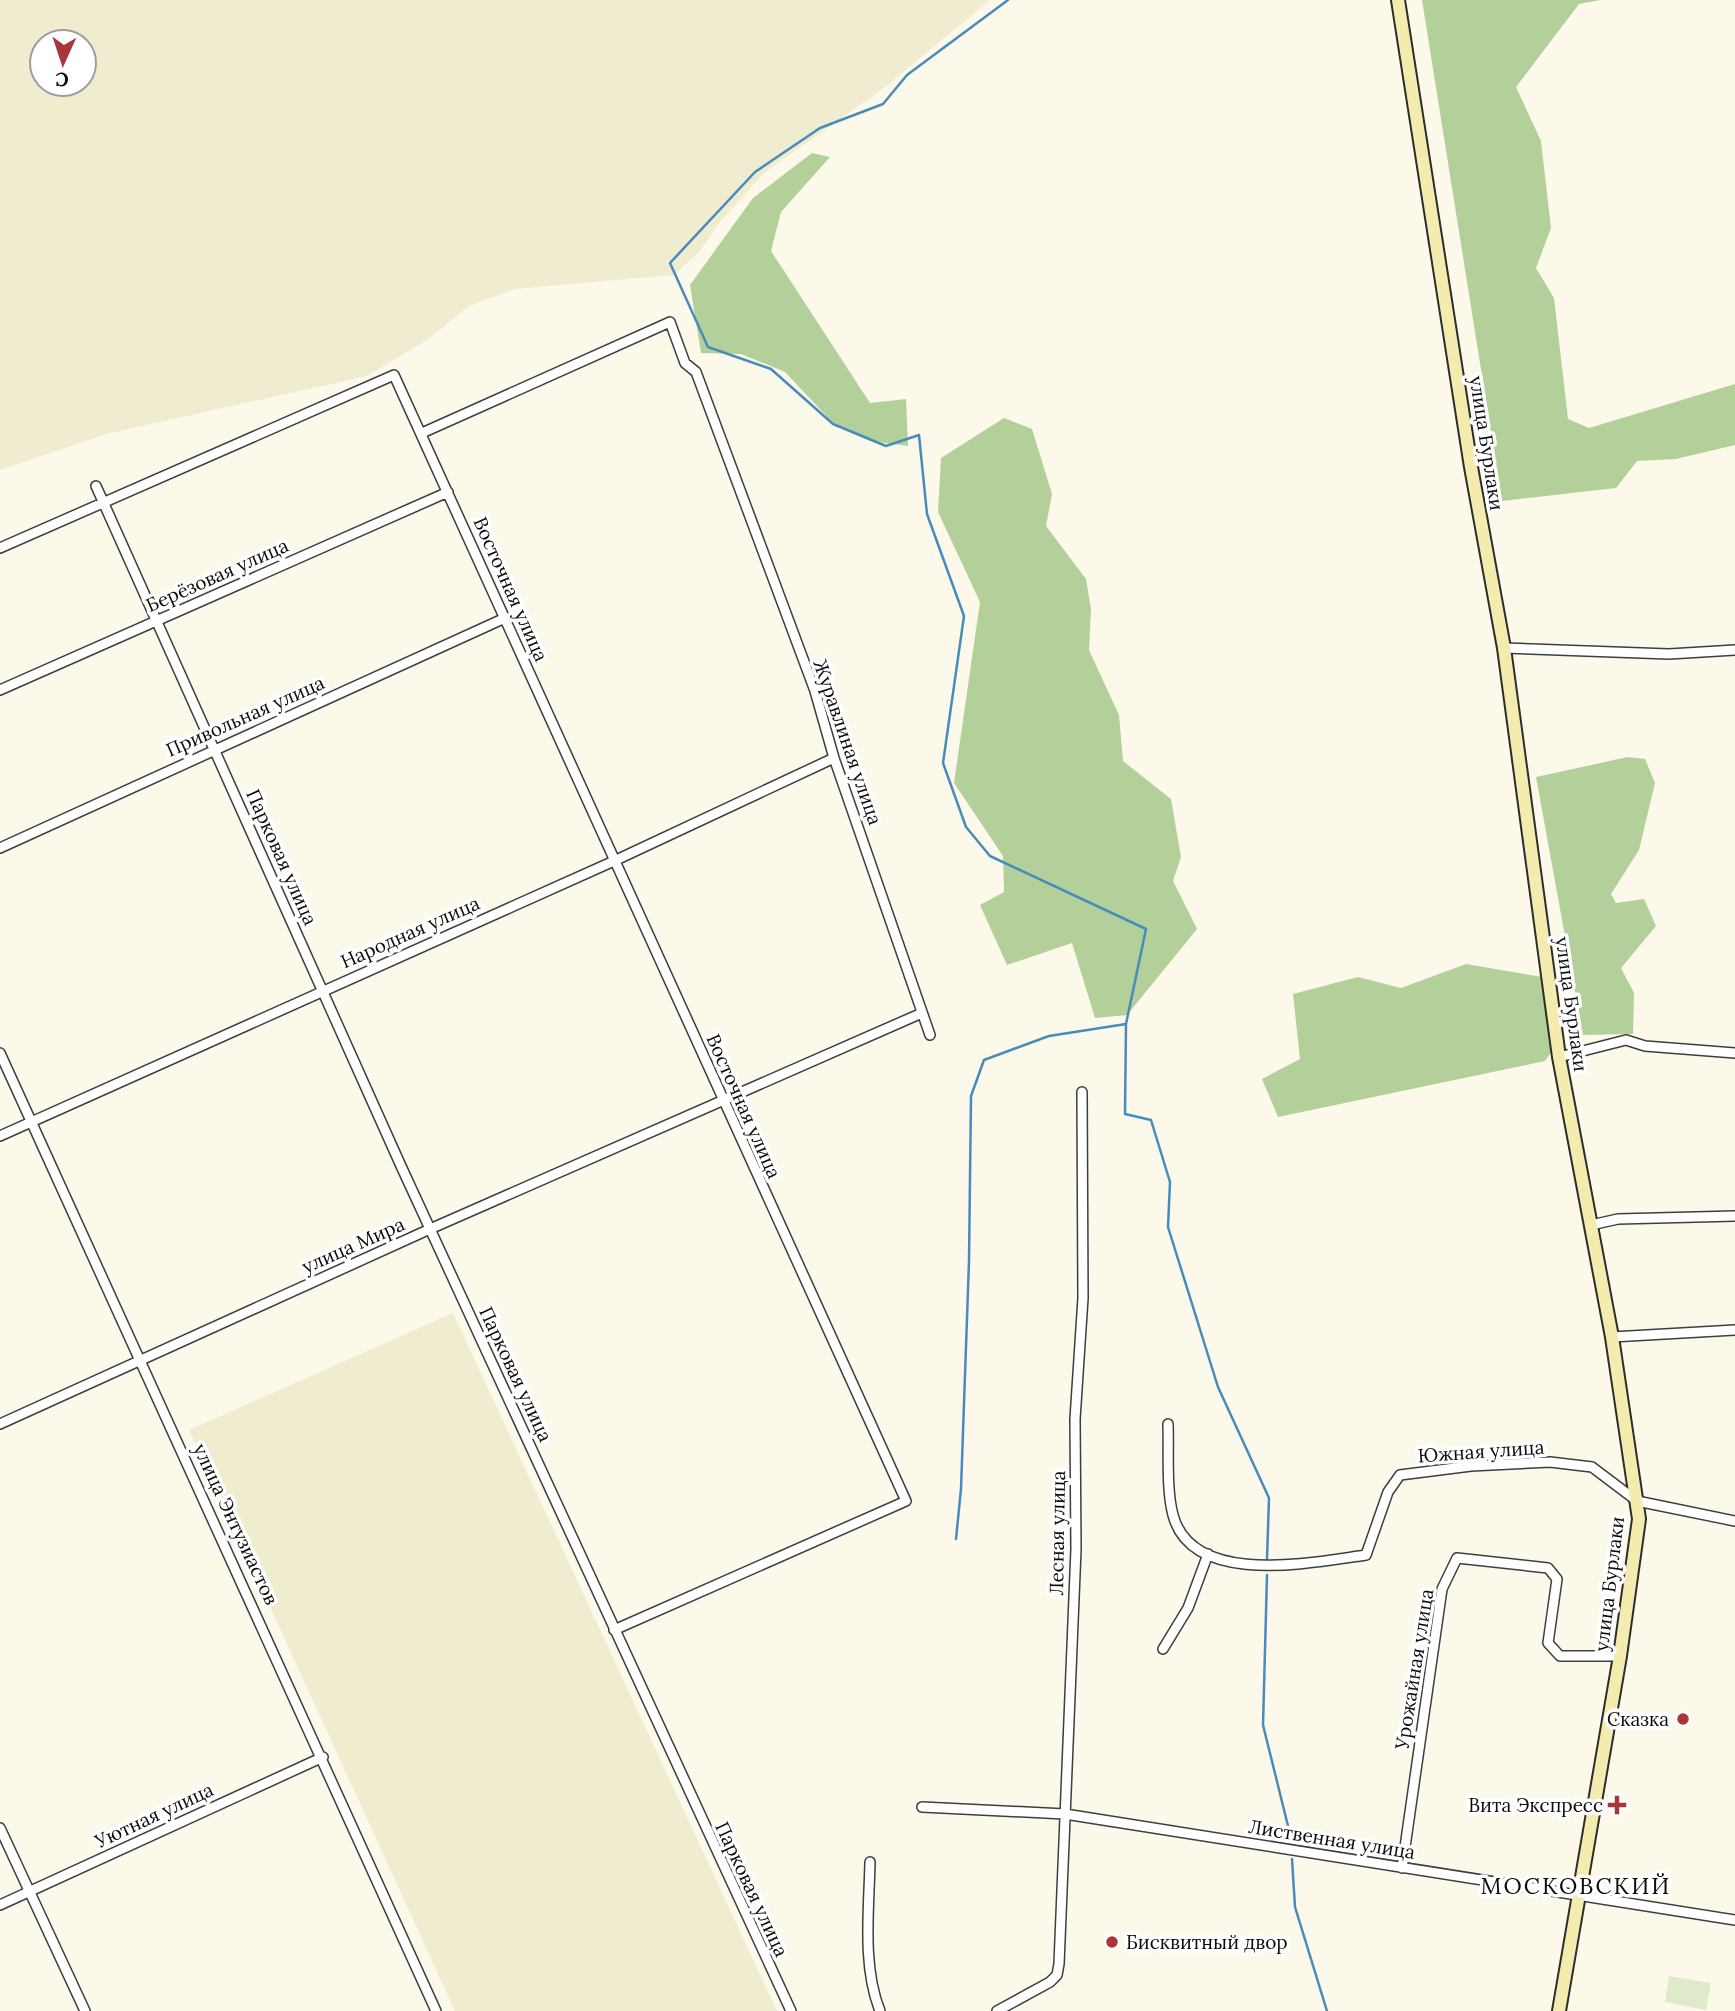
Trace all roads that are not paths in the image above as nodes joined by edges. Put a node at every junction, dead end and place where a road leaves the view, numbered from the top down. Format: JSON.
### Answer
{"nodes":[{"id":1,"x":1398,"y":0,"type":"edge"},
{"id":2,"x":422,"y":433,"type":"junction"},
{"id":3,"x":96,"y":486,"type":"dead end"},
{"id":4,"x":448,"y":492,"type":"junction"},
{"id":5,"x":104,"y":503,"type":"junction"},
{"id":6,"x":0,"y":548,"type":"edge"},
{"id":7,"x":505,"y":618,"type":"junction"},
{"id":8,"x":158,"y":620,"type":"junction"},
{"id":9,"x":1504,"y":648,"type":"junction"},
{"id":10,"x":1735,"y":650,"type":"edge"},
{"id":11,"x":0,"y":690,"type":"edge"},
{"id":12,"x":215,"y":748,"type":"junction"},
{"id":13,"x":834,"y":758,"type":"junction"},
{"id":14,"x":0,"y":848,"type":"edge"},
{"id":15,"x":614,"y":861,"type":"junction"},
{"id":16,"x":321,"y":990,"type":"junction"},
{"id":17,"x":922,"y":1013,"type":"junction"},
{"id":18,"x":930,"y":1035,"type":"dead end"},
{"id":19,"x":0,"y":1053,"type":"edge"},
{"id":20,"x":1735,"y":1053,"type":"edge"},
{"id":21,"x":1559,"y":1057,"type":"junction"},
{"id":22,"x":1082,"y":1092,"type":"dead end"},
{"id":23,"x":722,"y":1099,"type":"junction"},
{"id":24,"x":32,"y":1121,"type":"junction"},
{"id":25,"x":0,"y":1136,"type":"edge"},
{"id":26,"x":1735,"y":1216,"type":"edge"},
{"id":27,"x":1591,"y":1225,"type":"junction"},
{"id":28,"x":430,"y":1229,"type":"junction"},
{"id":29,"x":1735,"y":1331,"type":"edge"},
{"id":30,"x":1612,"y":1337,"type":"junction"},
{"id":31,"x":141,"y":1362,"type":"junction"},
{"id":32,"x":0,"y":1424,"type":"edge"},
{"id":33,"x":1168,"y":1424,"type":"dead end"},
{"id":34,"x":1637,"y":1501,"type":"junction"},
{"id":35,"x":1735,"y":1521,"type":"edge"},
{"id":36,"x":1208,"y":1555,"type":"junction"},
{"id":37,"x":614,"y":1630,"type":"junction"},
{"id":38,"x":1163,"y":1649,"type":"dead end"},
{"id":39,"x":1620,"y":1656,"type":"junction"},
{"id":40,"x":323,"y":1757,"type":"junction"},
{"id":41,"x":922,"y":1807,"type":"dead end"},
{"id":42,"x":1065,"y":1814,"type":"junction"},
{"id":43,"x":0,"y":1828,"type":"edge"},
{"id":44,"x":870,"y":1862,"type":"dead end"},
{"id":45,"x":1402,"y":1868,"type":"junction"},
{"id":46,"x":27,"y":1892,"type":"junction"},
{"id":47,"x":1580,"y":1897,"type":"junction"},
{"id":48,"x":0,"y":1905,"type":"edge"},
{"id":49,"x":1735,"y":1920,"type":"edge"},
{"id":50,"x":85,"y":2011,"type":"edge"},
{"id":51,"x":436,"y":2011,"type":"edge"},
{"id":52,"x":791,"y":2011,"type":"edge"},
{"id":53,"x":880,"y":2011,"type":"edge"},
{"id":54,"x":997,"y":2011,"type":"edge"},
{"id":55,"x":1559,"y":2011,"type":"edge"}],
"edges":[{"from":1,"to":9,"type":"street","name":"улица Бурлаки"},
{"from":2,"to":4,"type":"street","name":"Восточная улица"},
{"from":2,"to":5,"type":"street","name":"Восточная улица"},
{"from":2,"to":13,"type":"street","name":"Журавлиная улица"},
{"from":3,"to":5,"type":"street","name":"Парковая улица"},
{"from":4,"to":7,"type":"street","name":"Восточная улица"},
{"from":4,"to":8,"type":"street","name":"Берёзовая улица"},
{"from":5,"to":6,"type":"street"},
{"from":5,"to":8,"type":"street","name":"Парковая улица"},
{"from":7,"to":12,"type":"street","name":"Привольная улица"},
{"from":7,"to":15,"type":"street","name":"Восточная улица"},
{"from":8,"to":11,"type":"street","name":"Берёзовая улица"},
{"from":8,"to":12,"type":"street","name":"Парковая улица"},
{"from":9,"to":10,"type":"street"},
{"from":9,"to":21,"type":"street","name":"улица Бурлаки"},
{"from":12,"to":14,"type":"street","name":"Привольная улица"},
{"from":12,"to":16,"type":"street","name":"Парковая улица"},
{"from":13,"to":15,"type":"street","name":"Народная улица"},
{"from":13,"to":17,"type":"street","name":"Журавлиная улица"},
{"from":15,"to":16,"type":"street","name":"Народная улица"},
{"from":15,"to":23,"type":"street","name":"Восточная улица"},
{"from":16,"to":24,"type":"street","name":"Народная улица"},
{"from":16,"to":28,"type":"street","name":"Парковая улица"},
{"from":17,"to":18,"type":"street","name":"Журавлиная улица"},
{"from":17,"to":23,"type":"street","name":"улица Мира"},
{"from":19,"to":24,"type":"street","name":"улица Энтузиастов"},
{"from":20,"to":21,"type":"street"},
{"from":21,"to":27,"type":"street","name":"улица Бурлаки"},
{"from":22,"to":42,"type":"street","name":"Лесная улица"},
{"from":23,"to":28,"type":"street","name":"улица Мира"},
{"from":23,"to":37,"type":"street","name":"Восточная улица"},
{"from":24,"to":25,"type":"street","name":"Народная улица"},
{"from":24,"to":31,"type":"street","name":"улица Энтузиастов"},
{"from":26,"to":27,"type":"street"},
{"from":27,"to":30,"type":"street","name":"улица Бурлаки"},
{"from":28,"to":31,"type":"street","name":"улица Мира"},
{"from":28,"to":37,"type":"street","name":"Парковая улица"},
{"from":29,"to":30,"type":"street"},
{"from":30,"to":34,"type":"street","name":"улица Бурлаки"},
{"from":31,"to":32,"type":"street","name":"улица Мира"},
{"from":31,"to":40,"type":"street","name":"улица Энтузиастов"},
{"from":33,"to":36,"type":"street"},
{"from":34,"to":35,"type":"street","name":"Южная улица"},
{"from":34,"to":36,"type":"street","name":"Южная улица"},
{"from":34,"to":39,"type":"street","name":"улица Бурлаки"},
{"from":36,"to":38,"type":"street"},
{"from":37,"to":52,"type":"street","name":"Парковая улица"},
{"from":39,"to":45,"type":"street","name":"Урожайная улица"},
{"from":39,"to":47,"type":"street","name":"улица Бурлаки"},
{"from":40,"to":46,"type":"street","name":"Уютная улица"},
{"from":40,"to":51,"type":"street","name":"улица Энтузиастов"},
{"from":41,"to":42,"type":"street","name":"Лиственная улица"},
{"from":42,"to":45,"type":"street","name":"Лиственная улица"},
{"from":42,"to":54,"type":"street","name":"Лесная улица"},
{"from":43,"to":46,"type":"street"},
{"from":44,"to":53,"type":"street"},
{"from":45,"to":47,"type":"street","name":"Лиственная улица"},
{"from":46,"to":48,"type":"street","name":"Уютная улица"},
{"from":46,"to":50,"type":"street"},
{"from":47,"to":49,"type":"street","name":"Лиственная улица"},
{"from":47,"to":55,"type":"street","name":"улица Бурлаки"}]}
